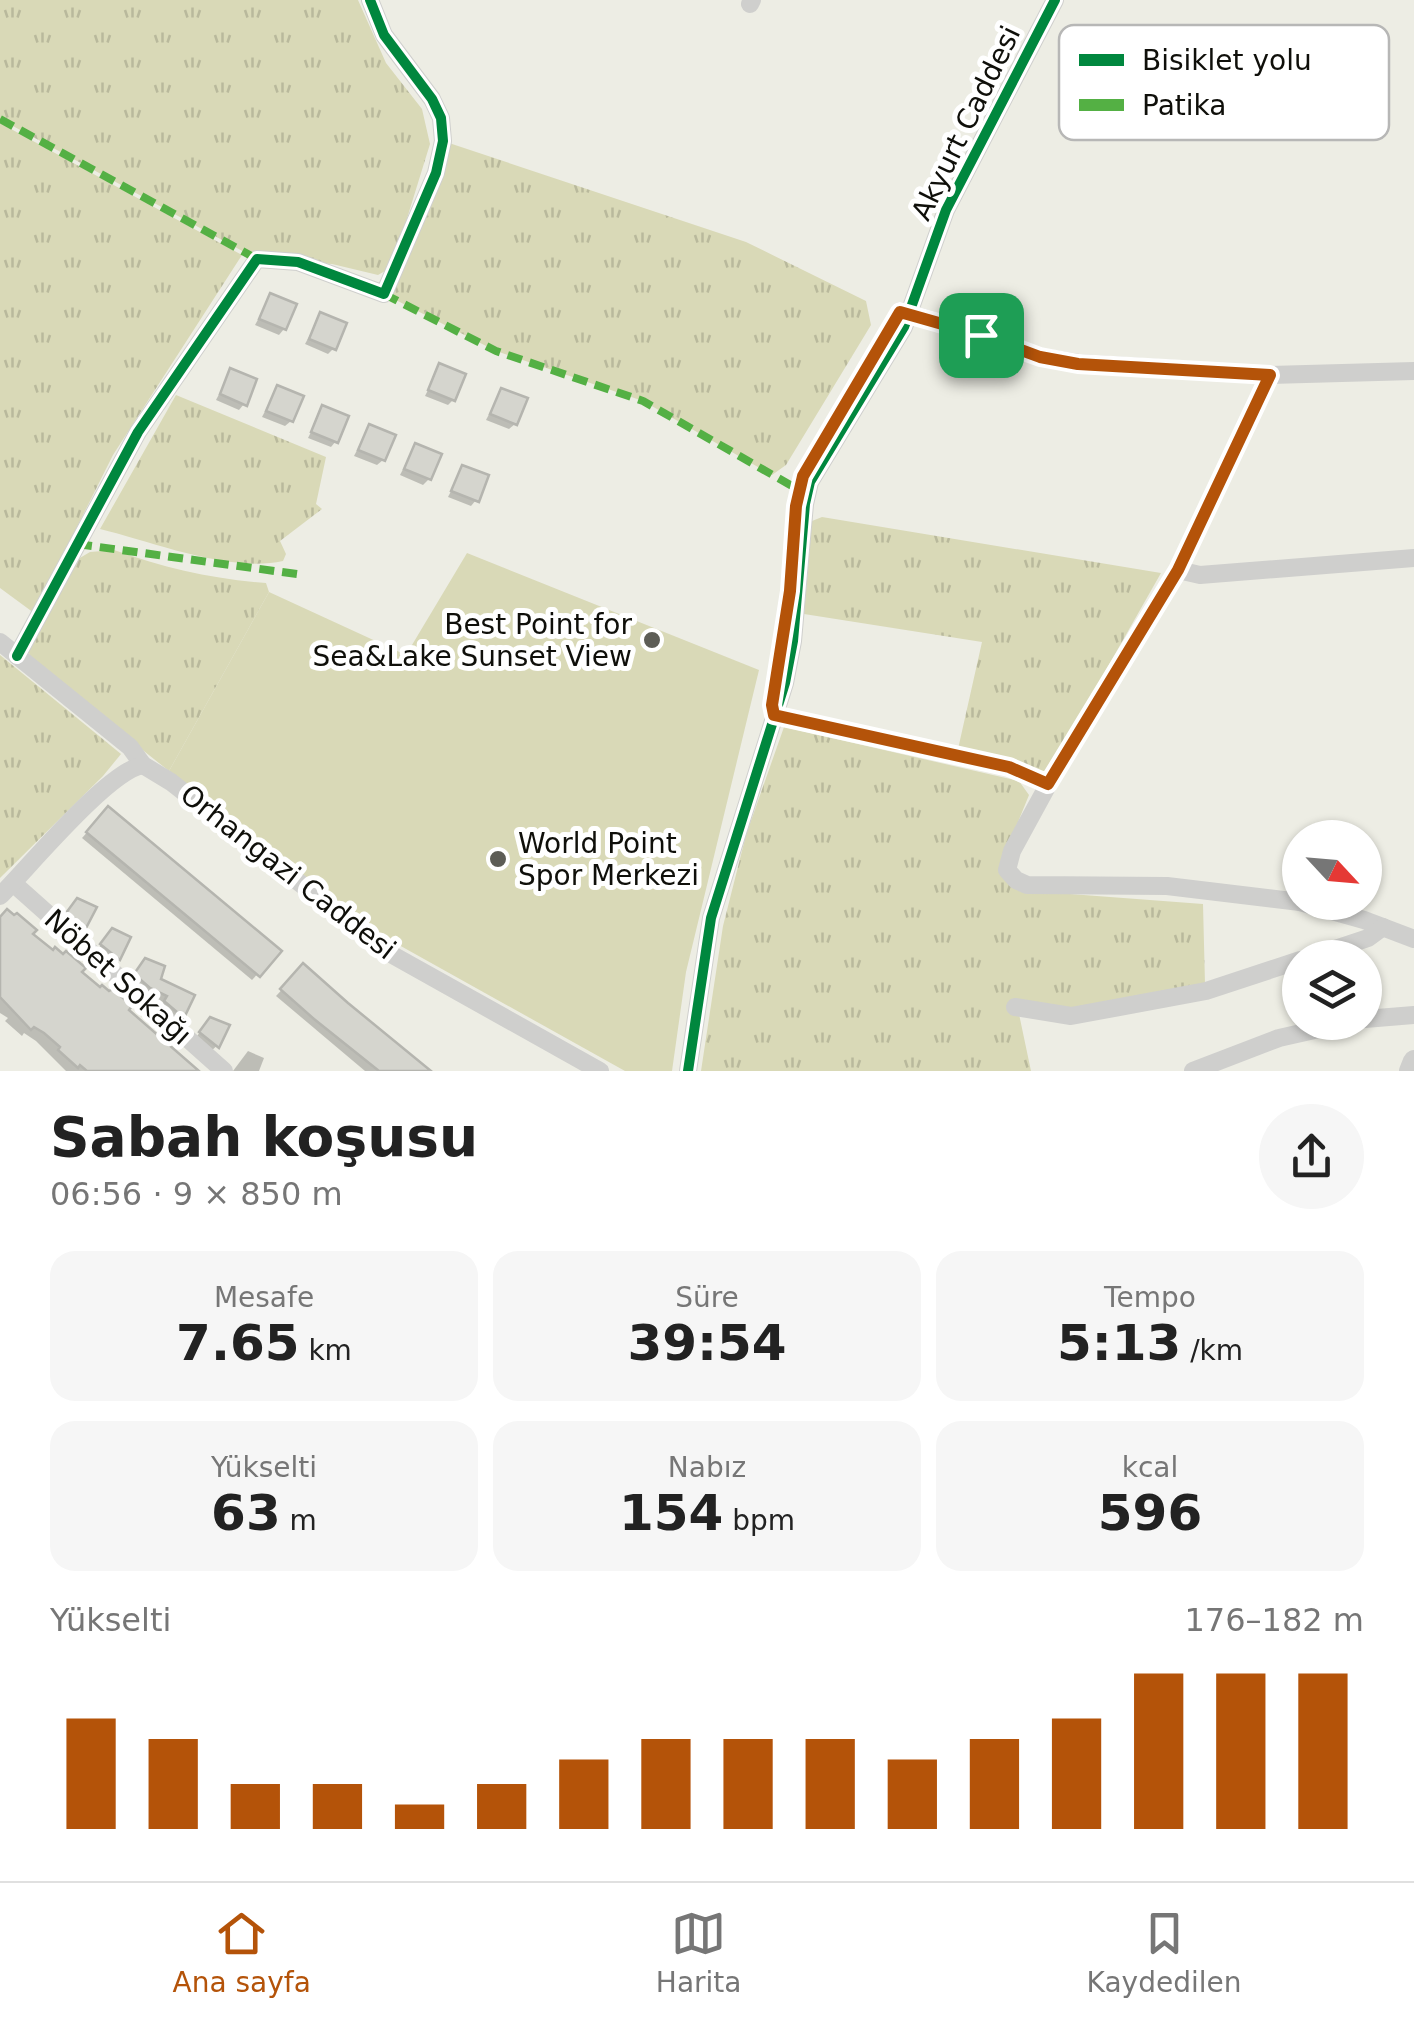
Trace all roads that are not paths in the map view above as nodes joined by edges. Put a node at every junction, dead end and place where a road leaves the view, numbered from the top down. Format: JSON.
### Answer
{"nodes":[{"id":1,"x":370,"y":0,"type":"edge"},
{"id":2,"x":1039,"y":0,"type":"edge"},
{"id":3,"x":1054,"y":0,"type":"edge"},
{"id":4,"x":904,"y":313,"type":"junction"},
{"id":5,"x":1414,"y":371,"type":"edge"},
{"id":6,"x":1270,"y":375,"type":"junction"},
{"id":7,"x":1414,"y":558,"type":"edge"},
{"id":8,"x":1178,"y":570,"type":"junction"},
{"id":9,"x":0,"y":642,"type":"edge"},
{"id":10,"x":17,"y":656,"type":"junction"},
{"id":11,"x":774,"y":715,"type":"junction"},
{"id":12,"x":143,"y":765,"type":"junction"},
{"id":13,"x":1048,"y":784,"type":"junction"},
{"id":14,"x":6,"y":890,"type":"edge"},
{"id":15,"x":1282,"y":899,"type":"edge"},
{"id":16,"x":1360,"y":920,"type":"edge"},
{"id":17,"x":1384,"y":927,"type":"junction"},
{"id":18,"x":1414,"y":938,"type":"edge"},
{"id":19,"x":1360,"y":940,"type":"edge"},
{"id":20,"x":1282,"y":966,"type":"edge"},
{"id":21,"x":1016,"y":1007,"type":"dead end"},
{"id":22,"x":1414,"y":1015,"type":"edge"},
{"id":23,"x":1382,"y":1017,"type":"edge"},
{"id":24,"x":1282,"y":1037,"type":"edge"},
{"id":25,"x":1414,"y":1061,"type":"edge"},
{"id":26,"x":224,"y":1071,"type":"edge"},
{"id":27,"x":600,"y":1071,"type":"edge"},
{"id":28,"x":688,"y":1071,"type":"edge"},
{"id":29,"x":1193,"y":1071,"type":"edge"},
{"id":30,"x":1410,"y":1071,"type":"edge"}],
"edges":[{"from":1,"to":10,"type":"street"},
{"from":2,"to":4,"type":"street","name":"Akyurt Caddesi"},
{"from":3,"to":4,"type":"street","name":"Akyurt Caddesi"},
{"from":4,"to":6,"type":"street"},
{"from":4,"to":11,"type":"street","name":"Akyurt Caddesi"},
{"from":5,"to":6,"type":"street"},
{"from":6,"to":8,"type":"street"},
{"from":7,"to":8,"type":"street"},
{"from":8,"to":13,"type":"street"},
{"from":9,"to":10,"type":"street","name":"Orhangazi Caddesi"},
{"from":10,"to":12,"type":"street","name":"Orhangazi Caddesi"},
{"from":11,"to":13,"type":"street"},
{"from":11,"to":28,"type":"street","name":"Akyurt Caddesi"},
{"from":12,"to":14,"type":"street","name":"Nöbet Sokağı"},
{"from":12,"to":27,"type":"street","name":"Orhangazi Caddesi"},
{"from":13,"to":15,"type":"street"},
{"from":14,"to":26,"type":"street","name":"Nöbet Sokağı"},
{"from":16,"to":17,"type":"street"},
{"from":17,"to":18,"type":"street"},
{"from":17,"to":19,"type":"street"},
{"from":20,"to":21,"type":"street"},
{"from":22,"to":23,"type":"street"},
{"from":24,"to":29,"type":"street"},
{"from":25,"to":30,"type":"main road"}]}
